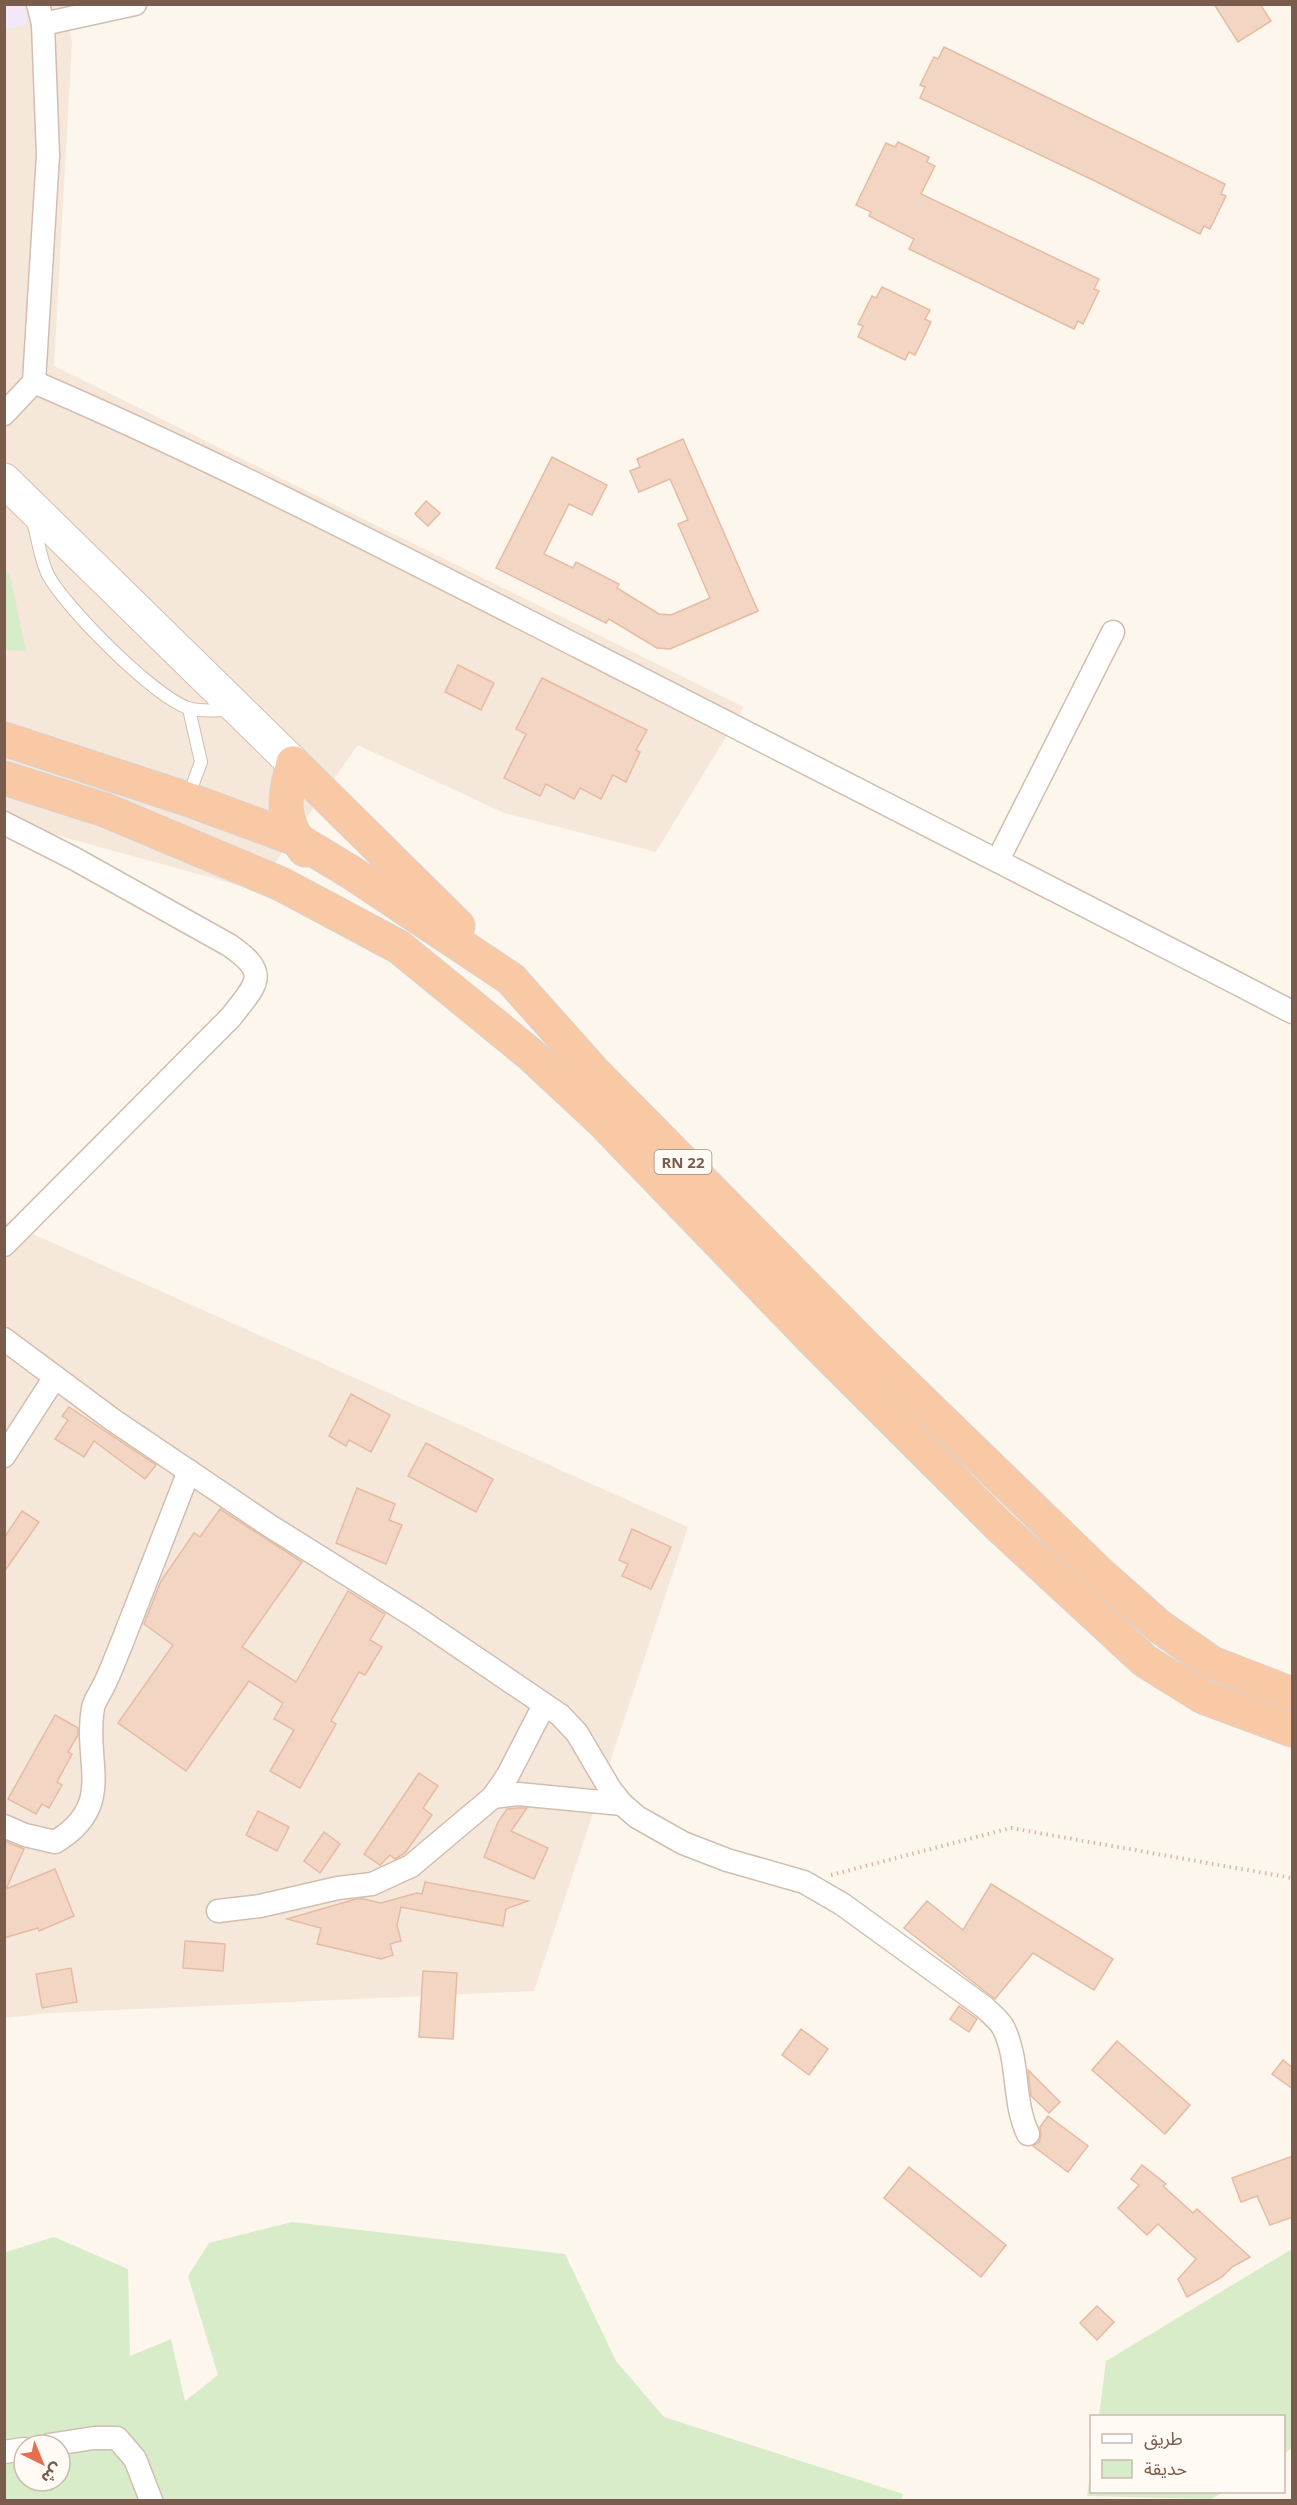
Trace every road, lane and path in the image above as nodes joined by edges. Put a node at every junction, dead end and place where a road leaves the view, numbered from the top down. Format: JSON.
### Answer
{"nodes":[{"id":1,"x":135,"y":4,"type":"edge"},
{"id":2,"x":41,"y":14,"type":"edge"},
{"id":3,"x":34,"y":382,"type":"junction"},
{"id":4,"x":4,"y":414,"type":"edge"},
{"id":5,"x":4,"y":480,"type":"edge"},
{"id":6,"x":28,"y":503,"type":"junction"},
{"id":7,"x":1113,"y":632,"type":"dead end"},
{"id":8,"x":189,"y":709,"type":"junction"},
{"id":9,"x":242,"y":710,"type":"junction"},
{"id":10,"x":4,"y":739,"type":"edge"},
{"id":11,"x":293,"y":762,"type":"junction"},
{"id":12,"x":4,"y":778,"type":"edge"},
{"id":13,"x":187,"y":799,"type":"junction"},
{"id":14,"x":4,"y":823,"type":"edge"},
{"id":15,"x":296,"y":839,"type":"junction"},
{"id":16,"x":999,"y":858,"type":"junction"},
{"id":17,"x":359,"y":926,"type":"junction"},
{"id":18,"x":511,"y":979,"type":"junction"},
{"id":19,"x":1293,"y":1012,"type":"edge"},
{"id":20,"x":4,"y":1245,"type":"edge"},
{"id":21,"x":4,"y":1339,"type":"edge"},
{"id":22,"x":55,"y":1377,"type":"junction"},
{"id":23,"x":4,"y":1456,"type":"edge"},
{"id":24,"x":189,"y":1471,"type":"junction"},
{"id":25,"x":1293,"y":1694,"type":"edge"},
{"id":26,"x":544,"y":1705,"type":"junction"},
{"id":27,"x":1293,"y":1730,"type":"edge"},
{"id":28,"x":493,"y":1797,"type":"junction"},
{"id":29,"x":622,"y":1804,"type":"junction"},
{"id":30,"x":4,"y":1826,"type":"edge"},
{"id":31,"x":1293,"y":1878,"type":"edge"},
{"id":32,"x":804,"y":1882,"type":"junction"},
{"id":33,"x":218,"y":1911,"type":"dead end"},
{"id":34,"x":1028,"y":2134,"type":"dead end"},
{"id":35,"x":72,"y":2441,"type":"edge"},
{"id":36,"x":151,"y":2500,"type":"edge"}],
"edges":[{"from":1,"to":2,"type":"street"},
{"from":2,"to":3,"type":"street"},
{"from":3,"to":4,"type":"street"},
{"from":3,"to":16,"type":"street"},
{"from":5,"to":6,"type":"main road"},
{"from":6,"to":8,"type":"lane"},
{"from":6,"to":9,"type":"main road"},
{"from":7,"to":16,"type":"street"},
{"from":8,"to":9,"type":"lane"},
{"from":8,"to":13,"type":"lane"},
{"from":9,"to":11,"type":"main road"},
{"from":10,"to":13,"type":"highway","number":"RN 22"},
{"from":11,"to":15,"type":"highway"},
{"from":11,"to":18,"type":"highway"},
{"from":12,"to":17,"type":"highway","number":"RN 22"},
{"from":13,"to":15,"type":"highway","number":"RN 22"},
{"from":14,"to":20,"type":"street"},
{"from":15,"to":17,"type":"highway"},
{"from":15,"to":18,"type":"highway","number":"RN 22"},
{"from":16,"to":19,"type":"street"},
{"from":17,"to":27,"type":"highway","number":"RN 22"},
{"from":18,"to":25,"type":"highway","number":"RN 22"},
{"from":21,"to":22,"type":"street"},
{"from":22,"to":23,"type":"street"},
{"from":22,"to":24,"type":"street"},
{"from":24,"to":26,"type":"street"},
{"from":24,"to":30,"type":"street"},
{"from":26,"to":28,"type":"street"},
{"from":26,"to":29,"type":"street"},
{"from":28,"to":29,"type":"street"},
{"from":28,"to":33,"type":"street"},
{"from":29,"to":32,"type":"street"},
{"from":31,"to":32,"type":"path"},
{"from":32,"to":34,"type":"street"},
{"from":35,"to":36,"type":"street"}]}
